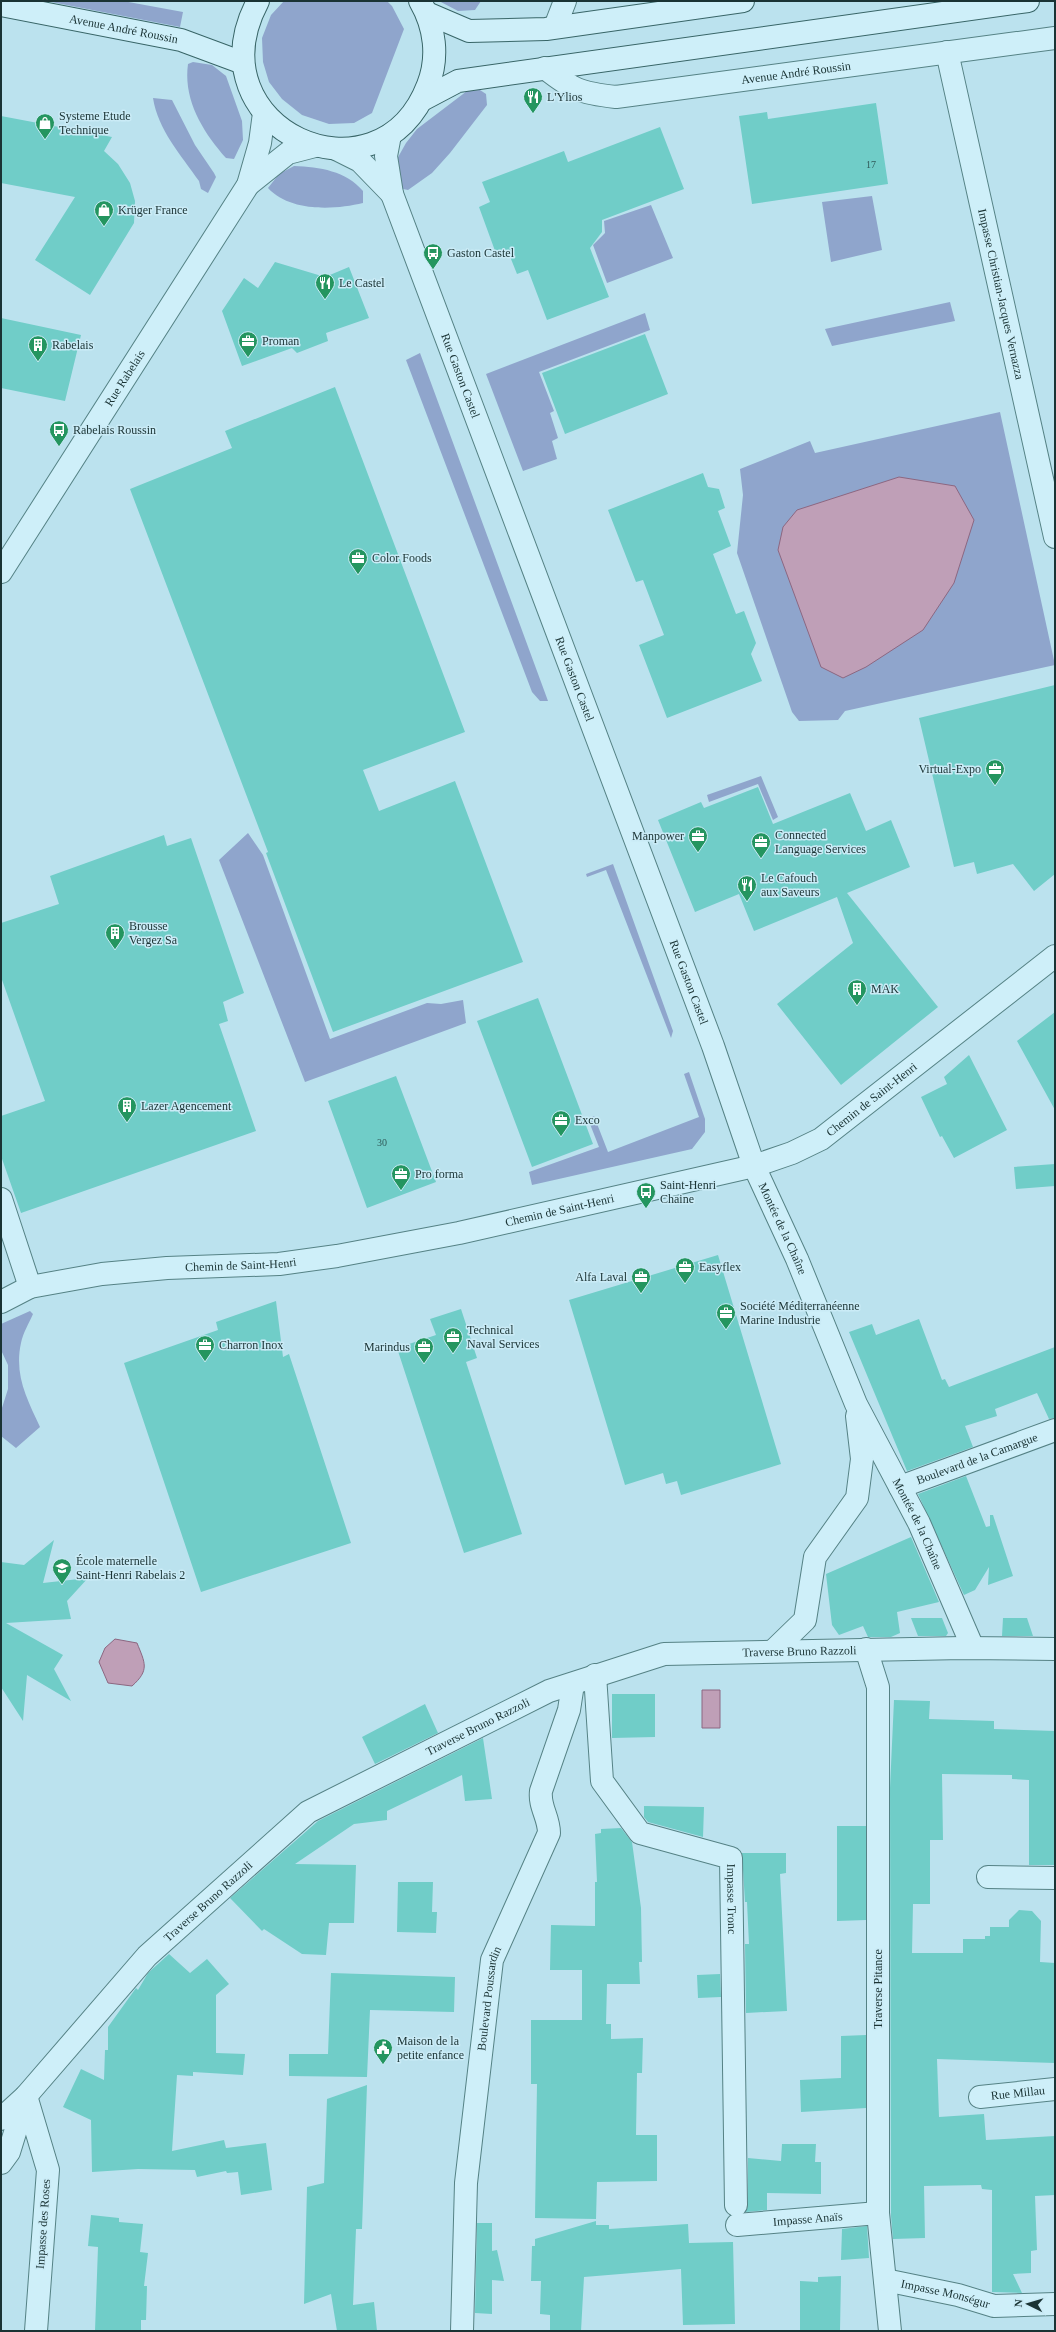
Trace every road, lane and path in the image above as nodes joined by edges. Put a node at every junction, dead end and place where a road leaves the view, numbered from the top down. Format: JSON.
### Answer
{"nodes":[{"id":1,"x":258,"y":1,"type":"edge"},
{"id":2,"x":565,"y":1,"type":"edge"},
{"id":3,"x":743,"y":1,"type":"edge"},
{"id":4,"x":1028,"y":1,"type":"edge"},
{"id":5,"x":1,"y":5,"type":"edge"},
{"id":6,"x":424,"y":7,"type":"edge"},
{"id":7,"x":555,"y":28,"type":"junction"},
{"id":8,"x":1055,"y":38,"type":"edge"},
{"id":9,"x":947,"y":52,"type":"junction"},
{"id":10,"x":243,"y":63,"type":"junction"},
{"id":11,"x":545,"y":68,"type":"junction"},
{"id":12,"x":422,"y":100,"type":"junction"},
{"id":13,"x":264,"y":113,"type":"junction"},
{"id":14,"x":390,"y":135,"type":"junction"},
{"id":15,"x":315,"y":146,"type":"junction"},
{"id":16,"x":336,"y":149,"type":"junction"},
{"id":17,"x":248,"y":185,"type":"junction"},
{"id":18,"x":392,"y":194,"type":"junction"},
{"id":19,"x":1055,"y":537,"type":"edge"},
{"id":20,"x":1,"y":572,"type":"edge"},
{"id":21,"x":1055,"y":956,"type":"edge"},
{"id":22,"x":754,"y":1166,"type":"junction"},
{"id":23,"x":1,"y":1199,"type":"edge"},
{"id":24,"x":30,"y":1287,"type":"junction"},
{"id":25,"x":1,"y":1302,"type":"edge"},
{"id":26,"x":856,"y":1404,"type":"junction"},
{"id":27,"x":1055,"y":1430,"type":"edge"},
{"id":28,"x":900,"y":1487,"type":"junction"},
{"id":29,"x":973,"y":1648,"type":"junction"},
{"id":30,"x":866,"y":1649,"type":"junction"},
{"id":31,"x":1055,"y":1649,"type":"edge"},
{"id":32,"x":773,"y":1651,"type":"junction"},
{"id":33,"x":595,"y":1675,"type":"junction"},
{"id":34,"x":573,"y":1684,"type":"junction"},
{"id":35,"x":988,"y":1877,"type":"dead end"},
{"id":36,"x":1055,"y":1878,"type":"edge"},
{"id":37,"x":1055,"y":2089,"type":"edge"},
{"id":38,"x":26,"y":2096,"type":"junction"},
{"id":39,"x":980,"y":2097,"type":"dead end"},
{"id":40,"x":1,"y":2119,"type":"edge"},
{"id":41,"x":1,"y":2163,"type":"edge"},
{"id":42,"x":878,"y":2213,"type":"junction"},
{"id":43,"x":737,"y":2215,"type":"joint"},
{"id":44,"x":885,"y":2280,"type":"junction"},
{"id":45,"x":1055,"y":2304,"type":"edge"},
{"id":46,"x":36,"y":2331,"type":"edge"},
{"id":47,"x":462,"y":2331,"type":"edge"},
{"id":48,"x":890,"y":2331,"type":"edge"}],
"edges":[{"from":1,"to":10,"type":"street"},
{"from":2,"to":7,"type":"street"},
{"from":3,"to":7,"type":"street"},
{"from":4,"to":11,"type":"street"},
{"from":5,"to":10,"type":"street","name":"Avenue André Roussin"},
{"from":6,"to":7,"type":"street"},
{"from":6,"to":12,"type":"street"},
{"from":8,"to":9,"type":"street","name":"Avenue André Roussin"},
{"from":9,"to":11,"type":"street","name":"Avenue André Roussin"},
{"from":9,"to":19,"type":"street","name":"Impasse Christian-Jacques Vernazza"},
{"from":10,"to":13,"type":"street"},
{"from":11,"to":12,"type":"street"},
{"from":12,"to":14,"type":"street"},
{"from":13,"to":15,"type":"street"},
{"from":13,"to":17,"type":"street","name":"Rue Rabelais"},
{"from":14,"to":16,"type":"street"},
{"from":14,"to":18,"type":"street","name":"Rue Gaston Castel"},
{"from":15,"to":16,"type":"street"},
{"from":15,"to":17,"type":"street","name":"Rue Rabelais"},
{"from":16,"to":18,"type":"street","name":"Rue Gaston Castel"},
{"from":17,"to":20,"type":"street","name":"Rue Rabelais"},
{"from":18,"to":22,"type":"street","name":"Rue Gaston Castel"},
{"from":21,"to":22,"type":"street","name":"Chemin de Saint-Henri"},
{"from":22,"to":24,"type":"street","name":"Chemin de Saint-Henri"},
{"from":22,"to":26,"type":"street","name":"Montée de la Chaîne"},
{"from":23,"to":24,"type":"street"},
{"from":24,"to":25,"type":"street","name":"Chemin de Saint-Henri"},
{"from":26,"to":28,"type":"street","name":"Montée de la Chaîne"},
{"from":26,"to":32,"type":"street","name":"Montée de la Chaîne"},
{"from":27,"to":28,"type":"street","name":"Boulevard de la Camargue"},
{"from":28,"to":29,"type":"street","name":"Montée de la Chaîne"},
{"from":29,"to":30,"type":"street","name":"Traverse Bruno Razzoli"},
{"from":29,"to":31,"type":"street","name":"Traverse Bruno Razzoli"},
{"from":30,"to":32,"type":"street","name":"Traverse Bruno Razzoli"},
{"from":30,"to":42,"type":"street","name":"Traverse Pitance"},
{"from":32,"to":33,"type":"street","name":"Traverse Bruno Razzoli"},
{"from":33,"to":34,"type":"street","name":"Traverse Bruno Razzoli"},
{"from":33,"to":43,"type":"street","name":"Impasse Tronc"},
{"from":34,"to":38,"type":"street","name":"Traverse Bruno Razzoli"},
{"from":34,"to":47,"type":"street","name":"Boulevard Poussardin"},
{"from":35,"to":36,"type":"street"},
{"from":37,"to":39,"type":"street","name":"Rue Millau"},
{"from":38,"to":40,"type":"street","name":"Traverse Bruno Razzoli"},
{"from":38,"to":41,"type":"street","name":"Traverse Bruno Razzoli"},
{"from":38,"to":46,"type":"street","name":"Impasse des Roses"},
{"from":42,"to":43,"type":"street","name":"Impasse Anaïs"},
{"from":42,"to":44,"type":"street","name":"Traverse Pitance"},
{"from":44,"to":45,"type":"street","name":"Impasse Monségur"},
{"from":44,"to":48,"type":"street","name":"Traverse Pitance"}]}
